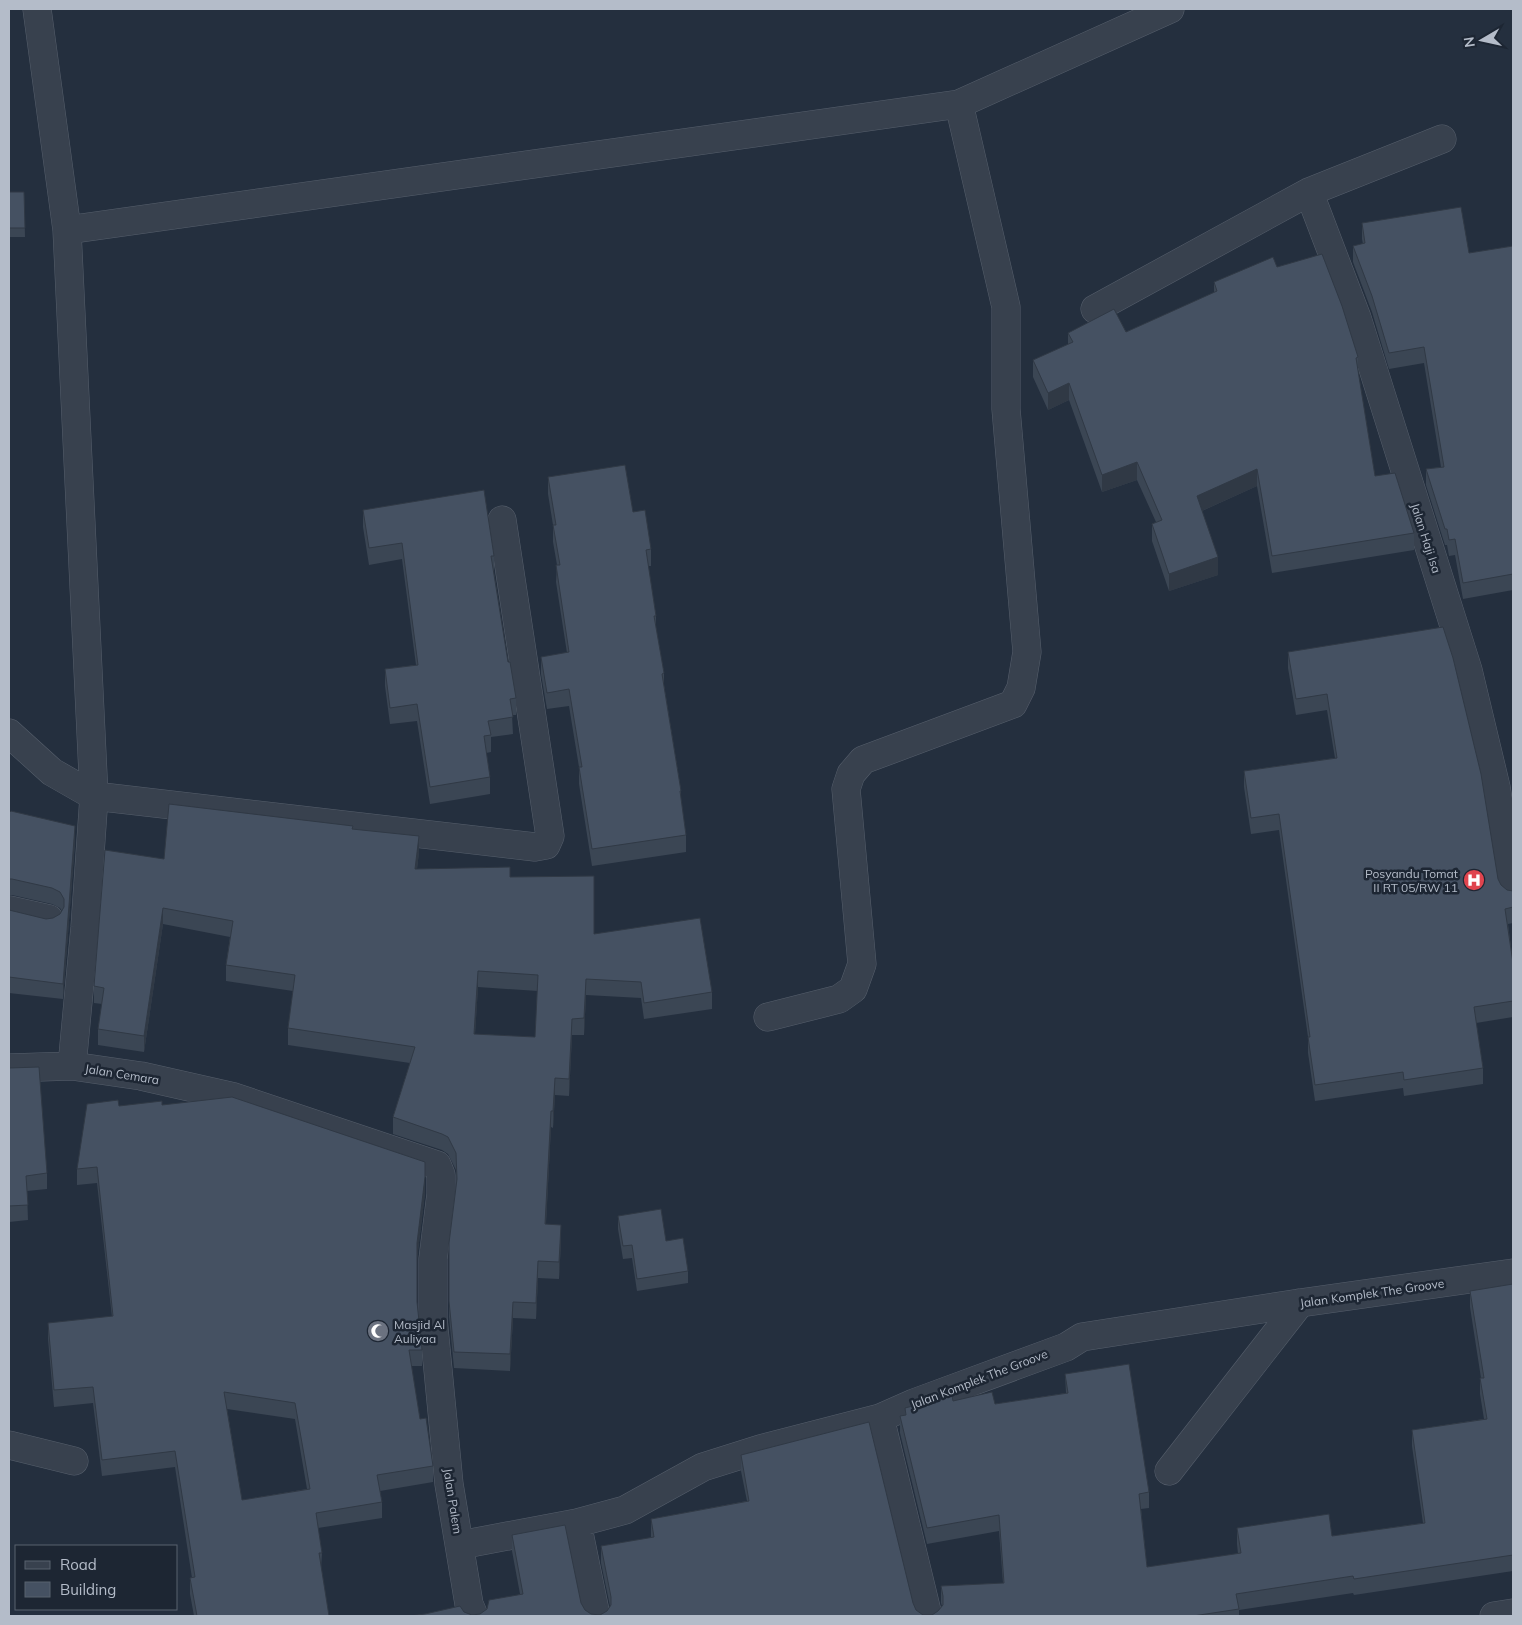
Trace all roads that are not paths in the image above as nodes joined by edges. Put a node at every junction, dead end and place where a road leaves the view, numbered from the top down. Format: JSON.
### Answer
{"nodes":[{"id":1,"x":37,"y":9,"type":"edge"},
{"id":2,"x":1170,"y":9,"type":"edge"},
{"id":3,"x":959,"y":104,"type":"junction"},
{"id":4,"x":1442,"y":139,"type":"dead end"},
{"id":5,"x":1309,"y":192,"type":"junction"},
{"id":6,"x":68,"y":230,"type":"junction"},
{"id":7,"x":1095,"y":309,"type":"dead end"},
{"id":8,"x":502,"y":520,"type":"dead end"},
{"id":9,"x":9,"y":733,"type":"edge"},
{"id":10,"x":94,"y":796,"type":"junction"},
{"id":11,"x":1513,"y":892,"type":"edge"},
{"id":12,"x":9,"y":910,"type":"edge"},
{"id":13,"x":49,"y":919,"type":"edge"},
{"id":14,"x":768,"y":1017,"type":"dead end"},
{"id":15,"x":72,"y":1066,"type":"junction"},
{"id":16,"x":9,"y":1068,"type":"edge"},
{"id":17,"x":1513,"y":1273,"type":"edge"},
{"id":18,"x":1300,"y":1302,"type":"junction"},
{"id":19,"x":438,"y":1386,"type":"joint"},
{"id":20,"x":880,"y":1418,"type":"junction"},
{"id":21,"x":9,"y":1445,"type":"edge"},
{"id":22,"x":74,"y":1461,"type":"dead end"},
{"id":23,"x":1169,"y":1471,"type":"dead end"},
{"id":24,"x":577,"y":1523,"type":"junction"},
{"id":25,"x":460,"y":1545,"type":"junction"},
{"id":26,"x":442,"y":1610,"type":"edge"},
{"id":27,"x":472,"y":1610,"type":"edge"},
{"id":28,"x":1513,"y":1613,"type":"edge"},
{"id":29,"x":596,"y":1616,"type":"edge"},
{"id":30,"x":928,"y":1616,"type":"edge"},
{"id":31,"x":1494,"y":1616,"type":"edge"}],
"edges":[{"from":1,"to":6,"type":"street"},
{"from":2,"to":3,"type":"street"},
{"from":3,"to":6,"type":"street"},
{"from":3,"to":14,"type":"street"},
{"from":4,"to":5,"type":"street"},
{"from":5,"to":7,"type":"street"},
{"from":5,"to":11,"type":"street","name":"Jalan Haji Isa"},
{"from":6,"to":10,"type":"street"},
{"from":8,"to":10,"type":"street"},
{"from":9,"to":10,"type":"street"},
{"from":10,"to":15,"type":"street"},
{"from":12,"to":13,"type":"street"},
{"from":15,"to":16,"type":"street","name":"Jalan Cemara"},
{"from":15,"to":19,"type":"street","name":"Jalan Cemara"},
{"from":17,"to":18,"type":"street","name":"Jalan Komplek The Groove"},
{"from":18,"to":20,"type":"street","name":"Jalan Komplek The Groove"},
{"from":18,"to":23,"type":"street"},
{"from":19,"to":25,"type":"street","name":"Jalan Palem"},
{"from":20,"to":24,"type":"street","name":"Jalan Komplek The Groove"},
{"from":20,"to":30,"type":"street"},
{"from":21,"to":22,"type":"street"},
{"from":24,"to":25,"type":"street","name":"Jalan Komplek The Groove"},
{"from":24,"to":29,"type":"street"},
{"from":25,"to":27,"type":"street","name":"Jalan Palem"},
{"from":26,"to":27,"type":"street"},
{"from":28,"to":31,"type":"street"}]}
